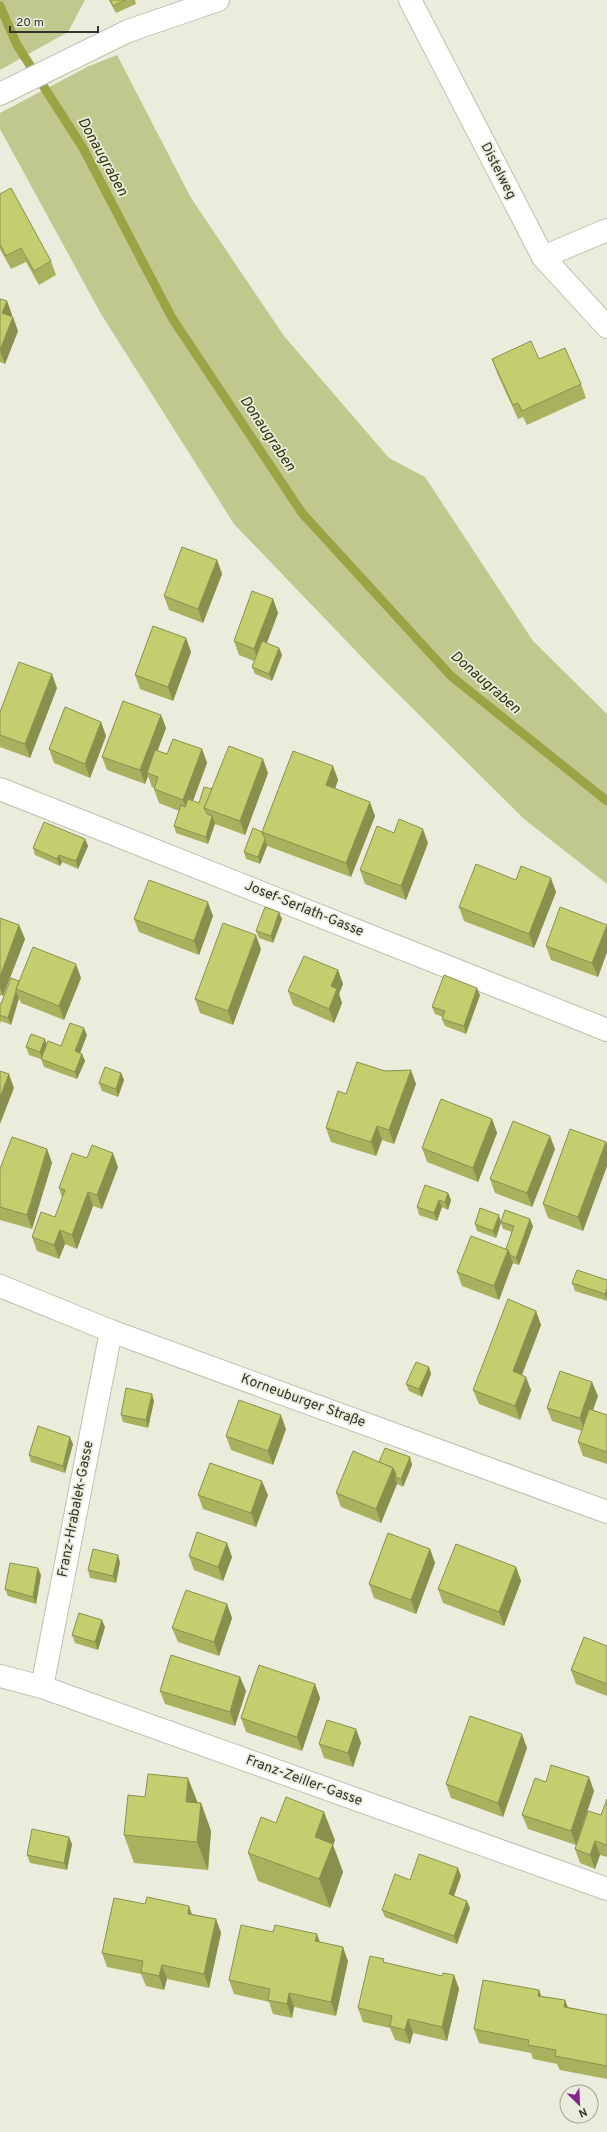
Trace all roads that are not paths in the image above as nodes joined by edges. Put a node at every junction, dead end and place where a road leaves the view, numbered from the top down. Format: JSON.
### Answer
{"nodes":[{"id":1,"x":218,"y":0,"type":"edge"},
{"id":2,"x":410,"y":0,"type":"edge"},
{"id":3,"x":0,"y":94,"type":"edge"},
{"id":4,"x":607,"y":230,"type":"edge"},
{"id":5,"x":543,"y":257,"type":"junction"},
{"id":6,"x":607,"y":327,"type":"edge"},
{"id":7,"x":0,"y":789,"type":"edge"},
{"id":8,"x":607,"y":1030,"type":"edge"},
{"id":9,"x":0,"y":1286,"type":"edge"},
{"id":10,"x":111,"y":1331,"type":"junction"},
{"id":11,"x":607,"y":1512,"type":"edge"},
{"id":12,"x":0,"y":1676,"type":"edge"},
{"id":13,"x":42,"y":1687,"type":"junction"},
{"id":14,"x":607,"y":1889,"type":"edge"}],
"edges":[{"from":1,"to":3,"type":"street"},
{"from":2,"to":5,"type":"street","name":"Distelweg"},
{"from":4,"to":5,"type":"street"},
{"from":5,"to":6,"type":"street","name":"Distelweg"},
{"from":7,"to":8,"type":"street","name":"Josef-Serlath-Gasse"},
{"from":9,"to":10,"type":"street","name":"Korneuburger Straße"},
{"from":10,"to":11,"type":"street","name":"Korneuburger Straße"},
{"from":10,"to":13,"type":"street","name":"Franz-Hrabalek-Gasse"},
{"from":12,"to":13,"type":"street","name":"Franz-Zeiller-Gasse"},
{"from":13,"to":14,"type":"street","name":"Franz-Zeiller-Gasse"}]}
